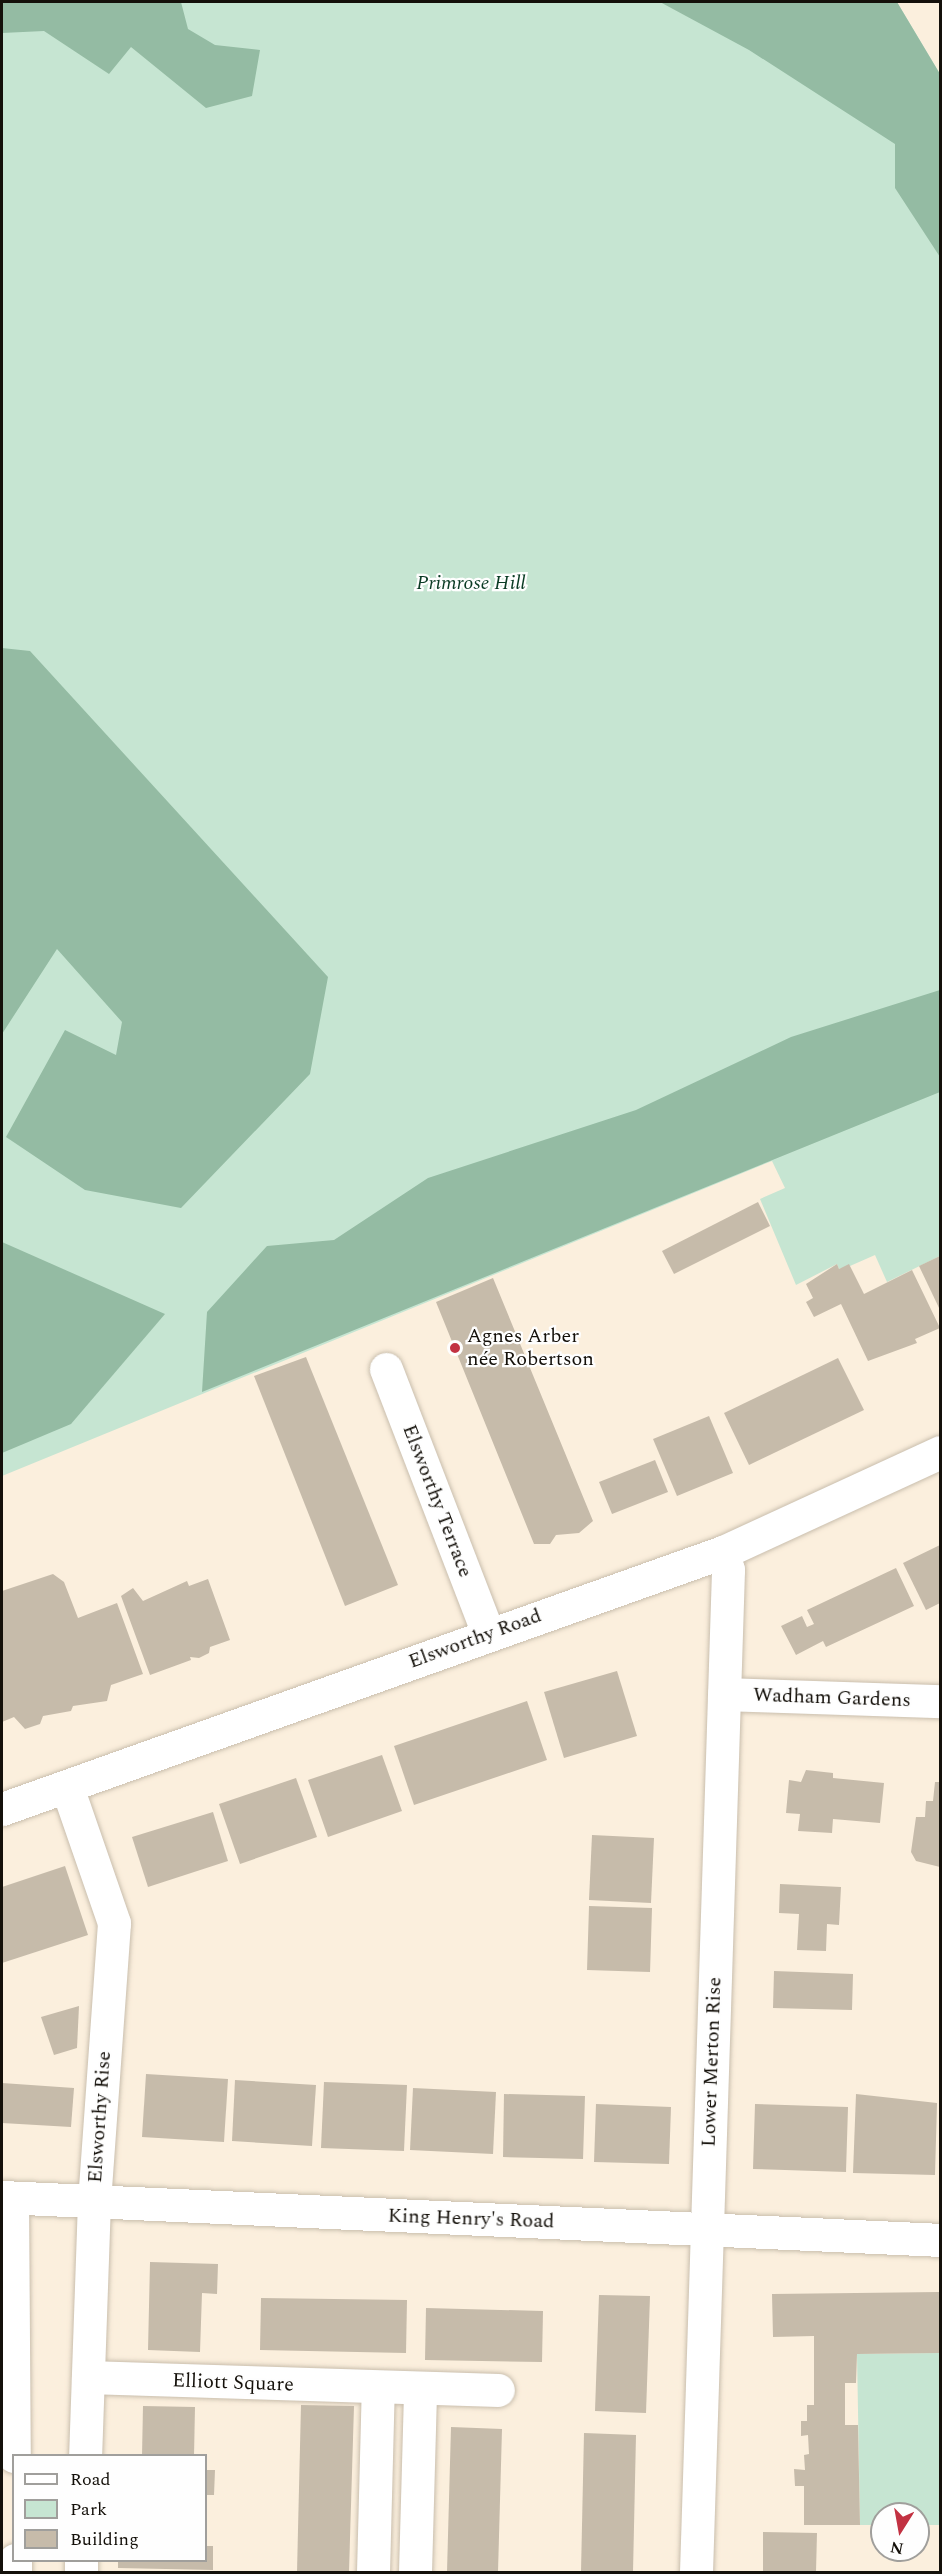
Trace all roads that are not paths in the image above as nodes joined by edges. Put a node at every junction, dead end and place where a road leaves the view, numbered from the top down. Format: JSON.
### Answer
{"nodes":[{"id":1,"x":386,"y":1369,"type":"dead end"},
{"id":2,"x":940,"y":1452,"type":"edge"},
{"id":3,"x":723,"y":1552,"type":"junction"},
{"id":4,"x":488,"y":1634,"type":"junction"},
{"id":5,"x":724,"y":1694,"type":"junction"},
{"id":6,"x":940,"y":1701,"type":"edge"},
{"id":7,"x":67,"y":1786,"type":"junction"},
{"id":8,"x":2,"y":1809,"type":"edge"},
{"id":9,"x":7,"y":2197,"type":"edge"},
{"id":10,"x":94,"y":2201,"type":"junction"},
{"id":11,"x":708,"y":2227,"type":"junction"},
{"id":12,"x":940,"y":2240,"type":"edge"},
{"id":13,"x":87,"y":2377,"type":"junction"},
{"id":14,"x":378,"y":2387,"type":"junction"},
{"id":15,"x":420,"y":2388,"type":"junction"},
{"id":16,"x":498,"y":2390,"type":"dead end"},
{"id":17,"x":14,"y":2454,"type":"edge"},
{"id":18,"x":85,"y":2454,"type":"edge"},
{"id":19,"x":373,"y":2572,"type":"edge"},
{"id":20,"x":415,"y":2572,"type":"edge"},
{"id":21,"x":696,"y":2572,"type":"edge"}],
"edges":[{"from":1,"to":4,"type":"street","name":"Elsworthy Terrace"},
{"from":2,"to":3,"type":"street","name":"Elsworthy Road"},
{"from":3,"to":4,"type":"street","name":"Elsworthy Road"},
{"from":3,"to":5,"type":"street","name":"Lower Merton Rise"},
{"from":4,"to":7,"type":"street","name":"Elsworthy Road"},
{"from":5,"to":6,"type":"street","name":"Wadham Gardens"},
{"from":5,"to":11,"type":"street","name":"Lower Merton Rise"},
{"from":7,"to":8,"type":"street","name":"Elsworthy Road"},
{"from":7,"to":10,"type":"street","name":"Elsworthy Rise"},
{"from":9,"to":10,"type":"street","name":"King Henry's Road"},
{"from":9,"to":17,"type":"street"},
{"from":10,"to":11,"type":"street","name":"King Henry's Road"},
{"from":10,"to":13,"type":"street","name":"Elsworthy Rise"},
{"from":11,"to":12,"type":"street","name":"King Henry's Road"},
{"from":11,"to":21,"type":"street","name":"Lower Merton Rise"},
{"from":13,"to":14,"type":"street","name":"Elliott Square"},
{"from":13,"to":18,"type":"street","name":"Elsworthy Rise"},
{"from":14,"to":15,"type":"street","name":"Elliott Square"},
{"from":14,"to":19,"type":"street"},
{"from":15,"to":16,"type":"street","name":"Elliott Square"},
{"from":15,"to":20,"type":"street"}]}
